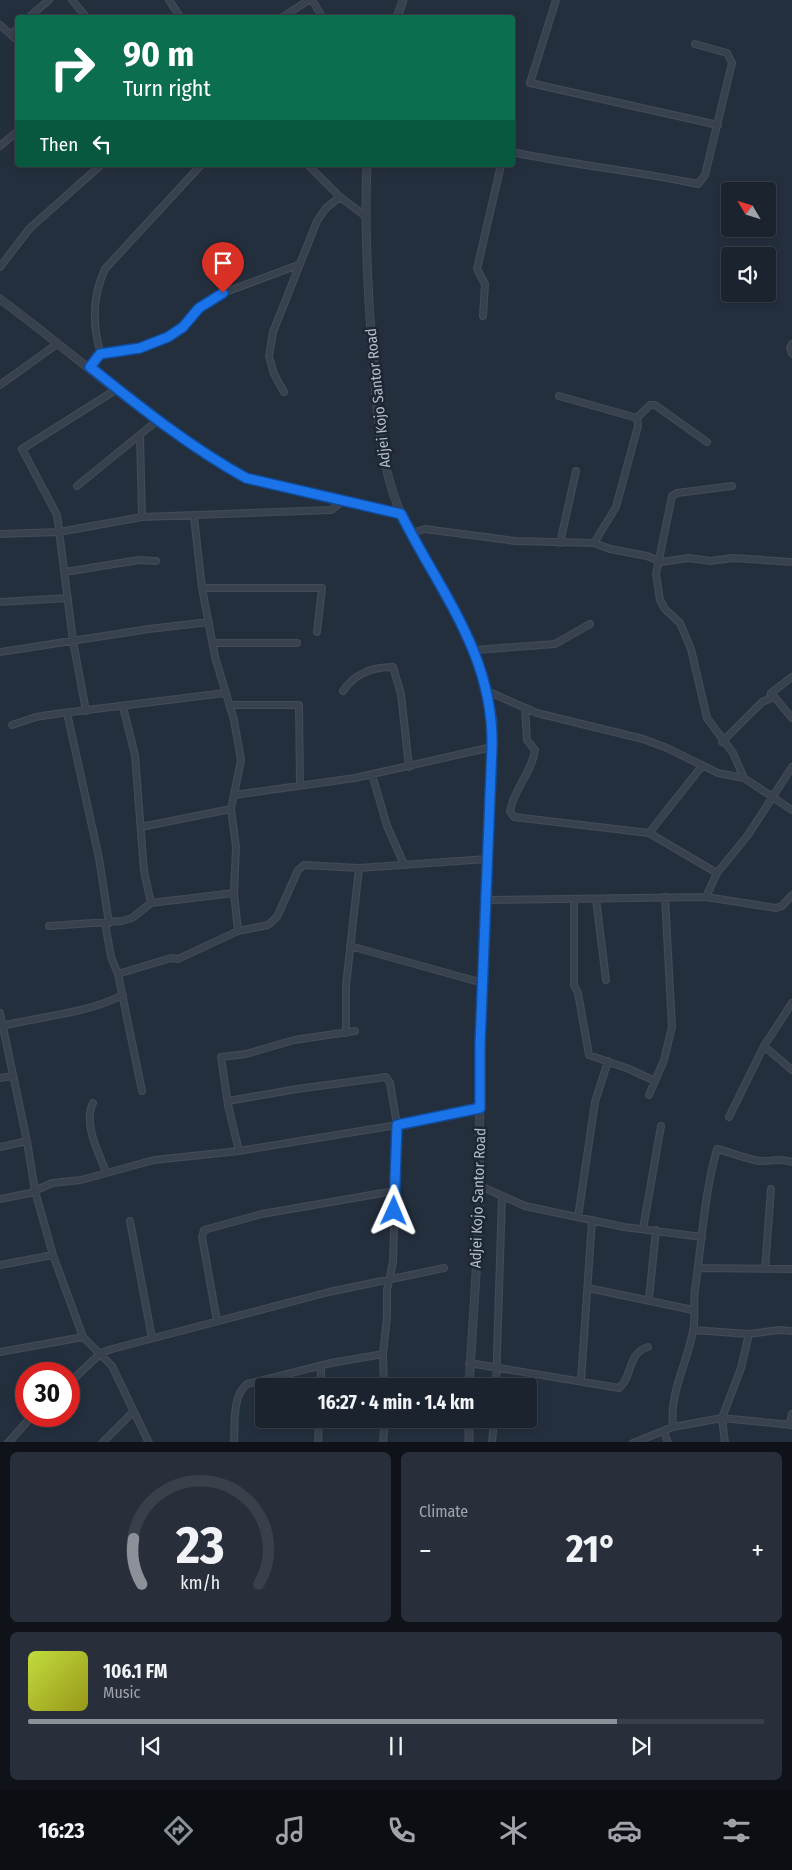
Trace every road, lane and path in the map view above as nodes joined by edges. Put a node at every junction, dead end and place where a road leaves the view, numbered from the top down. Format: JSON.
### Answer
{"nodes":[{"id":1,"x":50,"y":0,"type":"edge"},
{"id":2,"x":72,"y":0,"type":"edge"},
{"id":3,"x":169,"y":0,"type":"edge"},
{"id":4,"x":310,"y":0,"type":"edge"},
{"id":5,"x":403,"y":0,"type":"edge"},
{"id":6,"x":556,"y":0,"type":"edge"},
{"id":7,"x":32,"y":15,"type":"edge"},
{"id":8,"x":84,"y":15,"type":"edge"},
{"id":9,"x":179,"y":15,"type":"edge"},
{"id":10,"x":286,"y":15,"type":"edge"},
{"id":11,"x":321,"y":15,"type":"edge"},
{"id":12,"x":398,"y":15,"type":"edge"},
{"id":13,"x":0,"y":25,"type":"edge"},
{"id":14,"x":15,"y":31,"type":"edge"},
{"id":15,"x":11,"y":34,"type":"junction"},
{"id":16,"x":15,"y":38,"type":"edge"},
{"id":17,"x":695,"y":44,"type":"dead end"},
{"id":18,"x":718,"y":125,"type":"junction"},
{"id":19,"x":15,"y":134,"type":"edge"},
{"id":20,"x":0,"y":146,"type":"edge"},
{"id":21,"x":515,"y":153,"type":"edge"},
{"id":22,"x":99,"y":167,"type":"edge"},
{"id":23,"x":199,"y":167,"type":"edge"},
{"id":24,"x":310,"y":167,"type":"edge"},
{"id":25,"x":367,"y":167,"type":"edge"},
{"id":26,"x":501,"y":167,"type":"edge"},
{"id":27,"x":340,"y":197,"type":"junction"},
{"id":28,"x":364,"y":215,"type":"junction"},
{"id":29,"x":298,"y":265,"type":"junction"},
{"id":30,"x":0,"y":267,"type":"edge"},
{"id":31,"x":0,"y":299,"type":"edge"},
{"id":32,"x":483,"y":316,"type":"dead end"},
{"id":33,"x":57,"y":344,"type":"junction"},
{"id":34,"x":792,"y":344,"type":"edge"},
{"id":35,"x":100,"y":354,"type":"junction"},
{"id":36,"x":792,"y":354,"type":"edge"},
{"id":37,"x":90,"y":367,"type":"junction"},
{"id":38,"x":0,"y":385,"type":"edge"},
{"id":39,"x":117,"y":389,"type":"junction"},
{"id":40,"x":284,"y":392,"type":"dead end"},
{"id":41,"x":559,"y":396,"type":"dead end"},
{"id":42,"x":637,"y":418,"type":"junction"},
{"id":43,"x":158,"y":420,"type":"junction"},
{"id":44,"x":140,"y":435,"type":"junction"},
{"id":45,"x":707,"y":442,"type":"dead end"},
{"id":46,"x":576,"y":471,"type":"dead end"},
{"id":47,"x":77,"y":486,"type":"dead end"},
{"id":48,"x":732,"y":486,"type":"dead end"},
{"id":49,"x":343,"y":501,"type":"junction"},
{"id":50,"x":401,"y":514,"type":"junction"},
{"id":51,"x":194,"y":516,"type":"junction"},
{"id":52,"x":142,"y":517,"type":"junction"},
{"id":53,"x":59,"y":532,"type":"junction"},
{"id":54,"x":411,"y":533,"type":"junction"},
{"id":55,"x":0,"y":534,"type":"edge"},
{"id":56,"x":594,"y":543,"type":"junction"},
{"id":57,"x":560,"y":544,"type":"junction"},
{"id":58,"x":156,"y":561,"type":"dead end"},
{"id":59,"x":661,"y":562,"type":"junction"},
{"id":60,"x":792,"y":562,"type":"edge"},
{"id":61,"x":65,"y":572,"type":"junction"},
{"id":62,"x":202,"y":588,"type":"junction"},
{"id":63,"x":68,"y":598,"type":"junction"},
{"id":64,"x":0,"y":602,"type":"edge"},
{"id":65,"x":208,"y":622,"type":"junction"},
{"id":66,"x":590,"y":624,"type":"dead end"},
{"id":67,"x":317,"y":632,"type":"dead end"},
{"id":68,"x":73,"y":641,"type":"junction"},
{"id":69,"x":296,"y":643,"type":"dead end"},
{"id":70,"x":213,"y":644,"type":"junction"},
{"id":71,"x":475,"y":650,"type":"junction"},
{"id":72,"x":0,"y":652,"type":"edge"},
{"id":73,"x":792,"y":677,"type":"edge"},
{"id":74,"x":343,"y":691,"type":"dead end"},
{"id":75,"x":488,"y":692,"type":"junction"},
{"id":76,"x":225,"y":693,"type":"junction"},
{"id":77,"x":771,"y":693,"type":"junction"},
{"id":78,"x":229,"y":705,"type":"junction"},
{"id":79,"x":123,"y":707,"type":"junction"},
{"id":80,"x":525,"y":708,"type":"junction"},
{"id":81,"x":86,"y":711,"type":"junction"},
{"id":82,"x":67,"y":713,"type":"junction"},
{"id":83,"x":792,"y":718,"type":"edge"},
{"id":84,"x":12,"y":725,"type":"dead end"},
{"id":85,"x":722,"y":742,"type":"junction"},
{"id":86,"x":492,"y":747,"type":"junction"},
{"id":87,"x":702,"y":766,"type":"junction"},
{"id":88,"x":409,"y":767,"type":"junction"},
{"id":89,"x":792,"y":767,"type":"edge"},
{"id":90,"x":372,"y":774,"type":"junction"},
{"id":91,"x":744,"y":778,"type":"junction"},
{"id":92,"x":300,"y":784,"type":"junction"},
{"id":93,"x":234,"y":795,"type":"junction"},
{"id":94,"x":771,"y":797,"type":"junction"},
{"id":95,"x":231,"y":809,"type":"junction"},
{"id":96,"x":792,"y":810,"type":"edge"},
{"id":97,"x":142,"y":827,"type":"junction"},
{"id":98,"x":649,"y":833,"type":"junction"},
{"id":99,"x":487,"y":859,"type":"junction"},
{"id":100,"x":404,"y":864,"type":"junction"},
{"id":101,"x":359,"y":868,"type":"junction"},
{"id":102,"x":717,"y":873,"type":"junction"},
{"id":103,"x":234,"y":893,"type":"junction"},
{"id":104,"x":792,"y":896,"type":"edge"},
{"id":105,"x":665,"y":897,"type":"junction"},
{"id":106,"x":706,"y":897,"type":"junction"},
{"id":107,"x":574,"y":899,"type":"junction"},
{"id":108,"x":596,"y":899,"type":"junction"},
{"id":109,"x":486,"y":900,"type":"junction"},
{"id":110,"x":151,"y":903,"type":"junction"},
{"id":111,"x":107,"y":923,"type":"junction"},
{"id":112,"x":49,"y":926,"type":"dead end"},
{"id":113,"x":238,"y":931,"type":"junction"},
{"id":114,"x":350,"y":946,"type":"junction"},
{"id":115,"x":118,"y":974,"type":"junction"},
{"id":116,"x":606,"y":980,"type":"dead end"},
{"id":117,"x":483,"y":983,"type":"junction"},
{"id":118,"x":123,"y":995,"type":"junction"},
{"id":119,"x":792,"y":1002,"type":"edge"},
{"id":120,"x":0,"y":1014,"type":"edge"},
{"id":121,"x":2,"y":1026,"type":"junction"},
{"id":122,"x":355,"y":1030,"type":"dead end"},
{"id":123,"x":346,"y":1033,"type":"junction"},
{"id":124,"x":764,"y":1046,"type":"junction"},
{"id":125,"x":608,"y":1061,"type":"junction"},
{"id":126,"x":792,"y":1070,"type":"edge"},
{"id":127,"x":12,"y":1076,"type":"junction"},
{"id":128,"x":0,"y":1078,"type":"edge"},
{"id":129,"x":654,"y":1081,"type":"junction"},
{"id":130,"x":142,"y":1091,"type":"dead end"},
{"id":131,"x":649,"y":1095,"type":"dead end"},
{"id":132,"x":228,"y":1101,"type":"junction"},
{"id":133,"x":93,"y":1103,"type":"dead end"},
{"id":134,"x":480,"y":1108,"type":"junction"},
{"id":135,"x":729,"y":1117,"type":"dead end"},
{"id":136,"x":397,"y":1125,"type":"junction"},
{"id":137,"x":661,"y":1126,"type":"dead end"},
{"id":138,"x":27,"y":1141,"type":"junction"},
{"id":139,"x":0,"y":1148,"type":"edge"},
{"id":140,"x":240,"y":1150,"type":"junction"},
{"id":141,"x":792,"y":1162,"type":"edge"},
{"id":142,"x":106,"y":1172,"type":"junction"},
{"id":143,"x":480,"y":1186,"type":"junction"},
{"id":144,"x":771,"y":1189,"type":"dead end"},
{"id":145,"x":34,"y":1191,"type":"junction"},
{"id":146,"x":394,"y":1191,"type":"junction"},
{"id":147,"x":502,"y":1196,"type":"junction"},
{"id":148,"x":0,"y":1199,"type":"edge"},
{"id":149,"x":578,"y":1217,"type":"junction"},
{"id":150,"x":592,"y":1220,"type":"junction"},
{"id":151,"x":130,"y":1221,"type":"dead end"},
{"id":152,"x":643,"y":1229,"type":"junction"},
{"id":153,"x":656,"y":1230,"type":"junction"},
{"id":154,"x":702,"y":1237,"type":"junction"},
{"id":155,"x":53,"y":1256,"type":"junction"},
{"id":156,"x":0,"y":1265,"type":"edge"},
{"id":157,"x":444,"y":1268,"type":"dead end"},
{"id":158,"x":699,"y":1268,"type":"junction"},
{"id":159,"x":765,"y":1269,"type":"junction"},
{"id":160,"x":792,"y":1269,"type":"edge"},
{"id":161,"x":389,"y":1279,"type":"junction"},
{"id":162,"x":588,"y":1288,"type":"junction"},
{"id":163,"x":649,"y":1299,"type":"junction"},
{"id":164,"x":693,"y":1310,"type":"junction"},
{"id":165,"x":216,"y":1322,"type":"junction"},
{"id":166,"x":694,"y":1330,"type":"junction"},
{"id":167,"x":792,"y":1331,"type":"edge"},
{"id":168,"x":750,"y":1334,"type":"junction"},
{"id":169,"x":83,"y":1337,"type":"junction"},
{"id":170,"x":152,"y":1338,"type":"junction"},
{"id":171,"x":648,"y":1347,"type":"dead end"},
{"id":172,"x":0,"y":1352,"type":"edge"},
{"id":173,"x":101,"y":1353,"type":"junction"},
{"id":174,"x":383,"y":1354,"type":"junction"},
{"id":175,"x":469,"y":1363,"type":"junction"},
{"id":176,"x":321,"y":1366,"type":"junction"},
{"id":177,"x":497,"y":1369,"type":"junction"},
{"id":178,"x":80,"y":1373,"type":"edge"},
{"id":179,"x":320,"y":1378,"type":"edge"},
{"id":180,"x":384,"y":1378,"type":"edge"},
{"id":181,"x":469,"y":1378,"type":"edge"},
{"id":182,"x":496,"y":1378,"type":"edge"},
{"id":183,"x":581,"y":1381,"type":"junction"},
{"id":184,"x":133,"y":1412,"type":"junction"},
{"id":185,"x":792,"y":1414,"type":"edge"},
{"id":186,"x":722,"y":1418,"type":"junction"},
{"id":187,"x":790,"y":1425,"type":"edge"},
{"id":188,"x":22,"y":1427,"type":"edge"},
{"id":189,"x":673,"y":1427,"type":"junction"},
{"id":190,"x":319,"y":1428,"type":"edge"},
{"id":191,"x":384,"y":1428,"type":"edge"},
{"id":192,"x":469,"y":1428,"type":"edge"},
{"id":193,"x":493,"y":1428,"type":"edge"},
{"id":194,"x":664,"y":1432,"type":"junction"},
{"id":195,"x":8,"y":1442,"type":"edge"},
{"id":196,"x":102,"y":1442,"type":"edge"},
{"id":197,"x":149,"y":1442,"type":"edge"},
{"id":198,"x":234,"y":1442,"type":"edge"},
{"id":199,"x":318,"y":1442,"type":"edge"},
{"id":200,"x":384,"y":1442,"type":"edge"},
{"id":201,"x":469,"y":1442,"type":"edge"},
{"id":202,"x":492,"y":1442,"type":"edge"},
{"id":203,"x":633,"y":1442,"type":"edge"},
{"id":204,"x":668,"y":1442,"type":"edge"},
{"id":205,"x":725,"y":1442,"type":"edge"}],
"edges":[{"from":1,"to":7,"type":"street"},
{"from":2,"to":8,"type":"street"},
{"from":3,"to":9,"type":"street"},
{"from":4,"to":10,"type":"street"},
{"from":4,"to":11,"type":"street"},
{"from":5,"to":12,"type":"street"},
{"from":6,"to":18,"type":"street"},
{"from":13,"to":15,"type":"street"},
{"from":14,"to":15,"type":"street"},
{"from":15,"to":16,"type":"street"},
{"from":17,"to":18,"type":"street"},
{"from":18,"to":21,"type":"street"},
{"from":19,"to":20,"type":"street"},
{"from":22,"to":30,"type":"street"},
{"from":23,"to":35,"type":"street"},
{"from":24,"to":27,"type":"street"},
{"from":25,"to":28,"type":"street","name":"Adjei Kojo Santor Road"},
{"from":26,"to":32,"type":"street"},
{"from":27,"to":28,"type":"street"},
{"from":27,"to":29,"type":"street"},
{"from":28,"to":50,"type":"street","name":"Adjei Kojo Santor Road"},
{"from":29,"to":35,"type":"street"},
{"from":29,"to":40,"type":"street"},
{"from":31,"to":33,"type":"street"},
{"from":33,"to":37,"type":"street"},
{"from":33,"to":38,"type":"street"},
{"from":34,"to":36,"type":"street"},
{"from":35,"to":37,"type":"street"},
{"from":37,"to":39,"type":"street"},
{"from":39,"to":43,"type":"street"},
{"from":39,"to":53,"type":"street"},
{"from":41,"to":42,"type":"street"},
{"from":42,"to":45,"type":"street"},
{"from":42,"to":56,"type":"street"},
{"from":43,"to":44,"type":"street"},
{"from":43,"to":49,"type":"street"},
{"from":44,"to":47,"type":"street"},
{"from":44,"to":52,"type":"street"},
{"from":46,"to":57,"type":"street"},
{"from":48,"to":59,"type":"street"},
{"from":49,"to":50,"type":"street"},
{"from":49,"to":51,"type":"street"},
{"from":50,"to":54,"type":"street","name":"Adjei Kojo Santor Road"},
{"from":51,"to":52,"type":"street"},
{"from":51,"to":62,"type":"street"},
{"from":52,"to":53,"type":"street"},
{"from":53,"to":55,"type":"street"},
{"from":53,"to":61,"type":"street"},
{"from":54,"to":57,"type":"street"},
{"from":54,"to":71,"type":"street","name":"Adjei Kojo Santor Road"},
{"from":56,"to":57,"type":"street"},
{"from":56,"to":59,"type":"street"},
{"from":58,"to":61,"type":"street"},
{"from":59,"to":60,"type":"street"},
{"from":59,"to":85,"type":"street"},
{"from":61,"to":63,"type":"street"},
{"from":62,"to":65,"type":"street"},
{"from":62,"to":67,"type":"street"},
{"from":63,"to":64,"type":"street"},
{"from":63,"to":68,"type":"street"},
{"from":65,"to":68,"type":"street"},
{"from":65,"to":70,"type":"street"},
{"from":66,"to":71,"type":"street"},
{"from":68,"to":72,"type":"street"},
{"from":68,"to":81,"type":"street"},
{"from":69,"to":70,"type":"street"},
{"from":70,"to":76,"type":"street"},
{"from":71,"to":75,"type":"street","name":"Adjei Kojo Santor Road"},
{"from":73,"to":77,"type":"street"},
{"from":74,"to":88,"type":"street"},
{"from":75,"to":80,"type":"street"},
{"from":75,"to":86,"type":"street","name":"Adjei Kojo Santor Road"},
{"from":76,"to":78,"type":"street"},
{"from":76,"to":79,"type":"street"},
{"from":77,"to":83,"type":"street"},
{"from":77,"to":85,"type":"street"},
{"from":78,"to":92,"type":"street"},
{"from":78,"to":93,"type":"street"},
{"from":79,"to":81,"type":"street"},
{"from":79,"to":97,"type":"street"},
{"from":80,"to":87,"type":"street"},
{"from":80,"to":98,"type":"street"},
{"from":81,"to":82,"type":"street"},
{"from":82,"to":84,"type":"street"},
{"from":82,"to":111,"type":"street"},
{"from":85,"to":91,"type":"street"},
{"from":86,"to":88,"type":"street"},
{"from":86,"to":99,"type":"street","name":"Adjei Kojo Santor Road"},
{"from":87,"to":91,"type":"street"},
{"from":87,"to":98,"type":"street"},
{"from":88,"to":90,"type":"street"},
{"from":89,"to":94,"type":"street"},
{"from":90,"to":92,"type":"street"},
{"from":90,"to":100,"type":"street"},
{"from":91,"to":94,"type":"street"},
{"from":92,"to":93,"type":"street"},
{"from":93,"to":95,"type":"street"},
{"from":94,"to":96,"type":"street"},
{"from":94,"to":102,"type":"street"},
{"from":95,"to":97,"type":"street"},
{"from":95,"to":103,"type":"street"},
{"from":97,"to":110,"type":"street"},
{"from":98,"to":102,"type":"street"},
{"from":99,"to":100,"type":"street"},
{"from":99,"to":109,"type":"street","name":"Adjei Kojo Santor Road"},
{"from":100,"to":101,"type":"street"},
{"from":101,"to":113,"type":"street"},
{"from":101,"to":114,"type":"street"},
{"from":102,"to":106,"type":"street"},
{"from":103,"to":110,"type":"street"},
{"from":103,"to":113,"type":"street"},
{"from":104,"to":106,"type":"street"},
{"from":105,"to":106,"type":"street"},
{"from":105,"to":108,"type":"street"},
{"from":105,"to":129,"type":"street"},
{"from":107,"to":108,"type":"street"},
{"from":107,"to":109,"type":"street"},
{"from":107,"to":125,"type":"street"},
{"from":108,"to":116,"type":"street"},
{"from":109,"to":117,"type":"street","name":"Adjei Kojo Santor Road"},
{"from":110,"to":111,"type":"street"},
{"from":111,"to":112,"type":"street"},
{"from":111,"to":115,"type":"street"},
{"from":113,"to":115,"type":"street"},
{"from":114,"to":117,"type":"street"},
{"from":114,"to":123,"type":"street"},
{"from":115,"to":118,"type":"street"},
{"from":117,"to":134,"type":"street","name":"Adjei Kojo Santor Road"},
{"from":118,"to":121,"type":"street"},
{"from":118,"to":130,"type":"street"},
{"from":119,"to":124,"type":"street"},
{"from":120,"to":121,"type":"street"},
{"from":121,"to":127,"type":"street"},
{"from":122,"to":123,"type":"street"},
{"from":123,"to":132,"type":"street"},
{"from":124,"to":126,"type":"street"},
{"from":124,"to":135,"type":"street"},
{"from":125,"to":129,"type":"street"},
{"from":125,"to":149,"type":"street"},
{"from":127,"to":128,"type":"street"},
{"from":127,"to":138,"type":"street"},
{"from":129,"to":131,"type":"street"},
{"from":132,"to":136,"type":"street"},
{"from":132,"to":140,"type":"street"},
{"from":133,"to":142,"type":"street"},
{"from":134,"to":136,"type":"street"},
{"from":134,"to":143,"type":"street","name":"Adjei Kojo Santor Road"},
{"from":136,"to":140,"type":"street"},
{"from":136,"to":146,"type":"street"},
{"from":137,"to":152,"type":"street"},
{"from":138,"to":139,"type":"street"},
{"from":138,"to":145,"type":"street"},
{"from":140,"to":142,"type":"street"},
{"from":141,"to":154,"type":"street"},
{"from":142,"to":145,"type":"street"},
{"from":143,"to":147,"type":"street"},
{"from":143,"to":175,"type":"street","name":"Adjei Kojo Santor Road"},
{"from":144,"to":159,"type":"street"},
{"from":145,"to":148,"type":"street"},
{"from":145,"to":155,"type":"street"},
{"from":146,"to":161,"type":"street"},
{"from":146,"to":165,"type":"street"},
{"from":147,"to":149,"type":"street"},
{"from":147,"to":177,"type":"street"},
{"from":149,"to":150,"type":"street"},
{"from":150,"to":152,"type":"street"},
{"from":150,"to":162,"type":"street"},
{"from":151,"to":170,"type":"street"},
{"from":152,"to":153,"type":"street"},
{"from":153,"to":154,"type":"street"},
{"from":153,"to":163,"type":"street"},
{"from":154,"to":158,"type":"street"},
{"from":155,"to":156,"type":"street"},
{"from":155,"to":169,"type":"street"},
{"from":157,"to":161,"type":"street"},
{"from":158,"to":159,"type":"street"},
{"from":158,"to":164,"type":"street"},
{"from":159,"to":160,"type":"street"},
{"from":161,"to":165,"type":"street"},
{"from":161,"to":174,"type":"street"},
{"from":162,"to":163,"type":"street"},
{"from":162,"to":183,"type":"street"},
{"from":163,"to":164,"type":"street"},
{"from":164,"to":166,"type":"street"},
{"from":165,"to":170,"type":"street"},
{"from":166,"to":168,"type":"street"},
{"from":166,"to":189,"type":"street"},
{"from":167,"to":168,"type":"street"},
{"from":168,"to":186,"type":"street"},
{"from":169,"to":172,"type":"street"},
{"from":169,"to":173,"type":"street"},
{"from":170,"to":173,"type":"street"},
{"from":171,"to":183,"type":"street"},
{"from":173,"to":178,"type":"street"},
{"from":173,"to":184,"type":"street"},
{"from":174,"to":176,"type":"street"},
{"from":174,"to":180,"type":"street"},
{"from":175,"to":177,"type":"street"},
{"from":175,"to":181,"type":"street","name":"Adjei Kojo Santor Road"},
{"from":176,"to":179,"type":"street"},
{"from":176,"to":198,"type":"street"},
{"from":177,"to":182,"type":"street"},
{"from":177,"to":183,"type":"street"},
{"from":184,"to":196,"type":"street"},
{"from":184,"to":197,"type":"street"},
{"from":185,"to":187,"type":"street"},
{"from":186,"to":187,"type":"street"},
{"from":186,"to":189,"type":"street"},
{"from":186,"to":205,"type":"street"},
{"from":188,"to":195,"type":"street"},
{"from":189,"to":194,"type":"street"},
{"from":190,"to":199,"type":"street"},
{"from":191,"to":200,"type":"street"},
{"from":192,"to":201,"type":"street"},
{"from":193,"to":202,"type":"street"},
{"from":194,"to":203,"type":"street"},
{"from":194,"to":204,"type":"street"}]}
